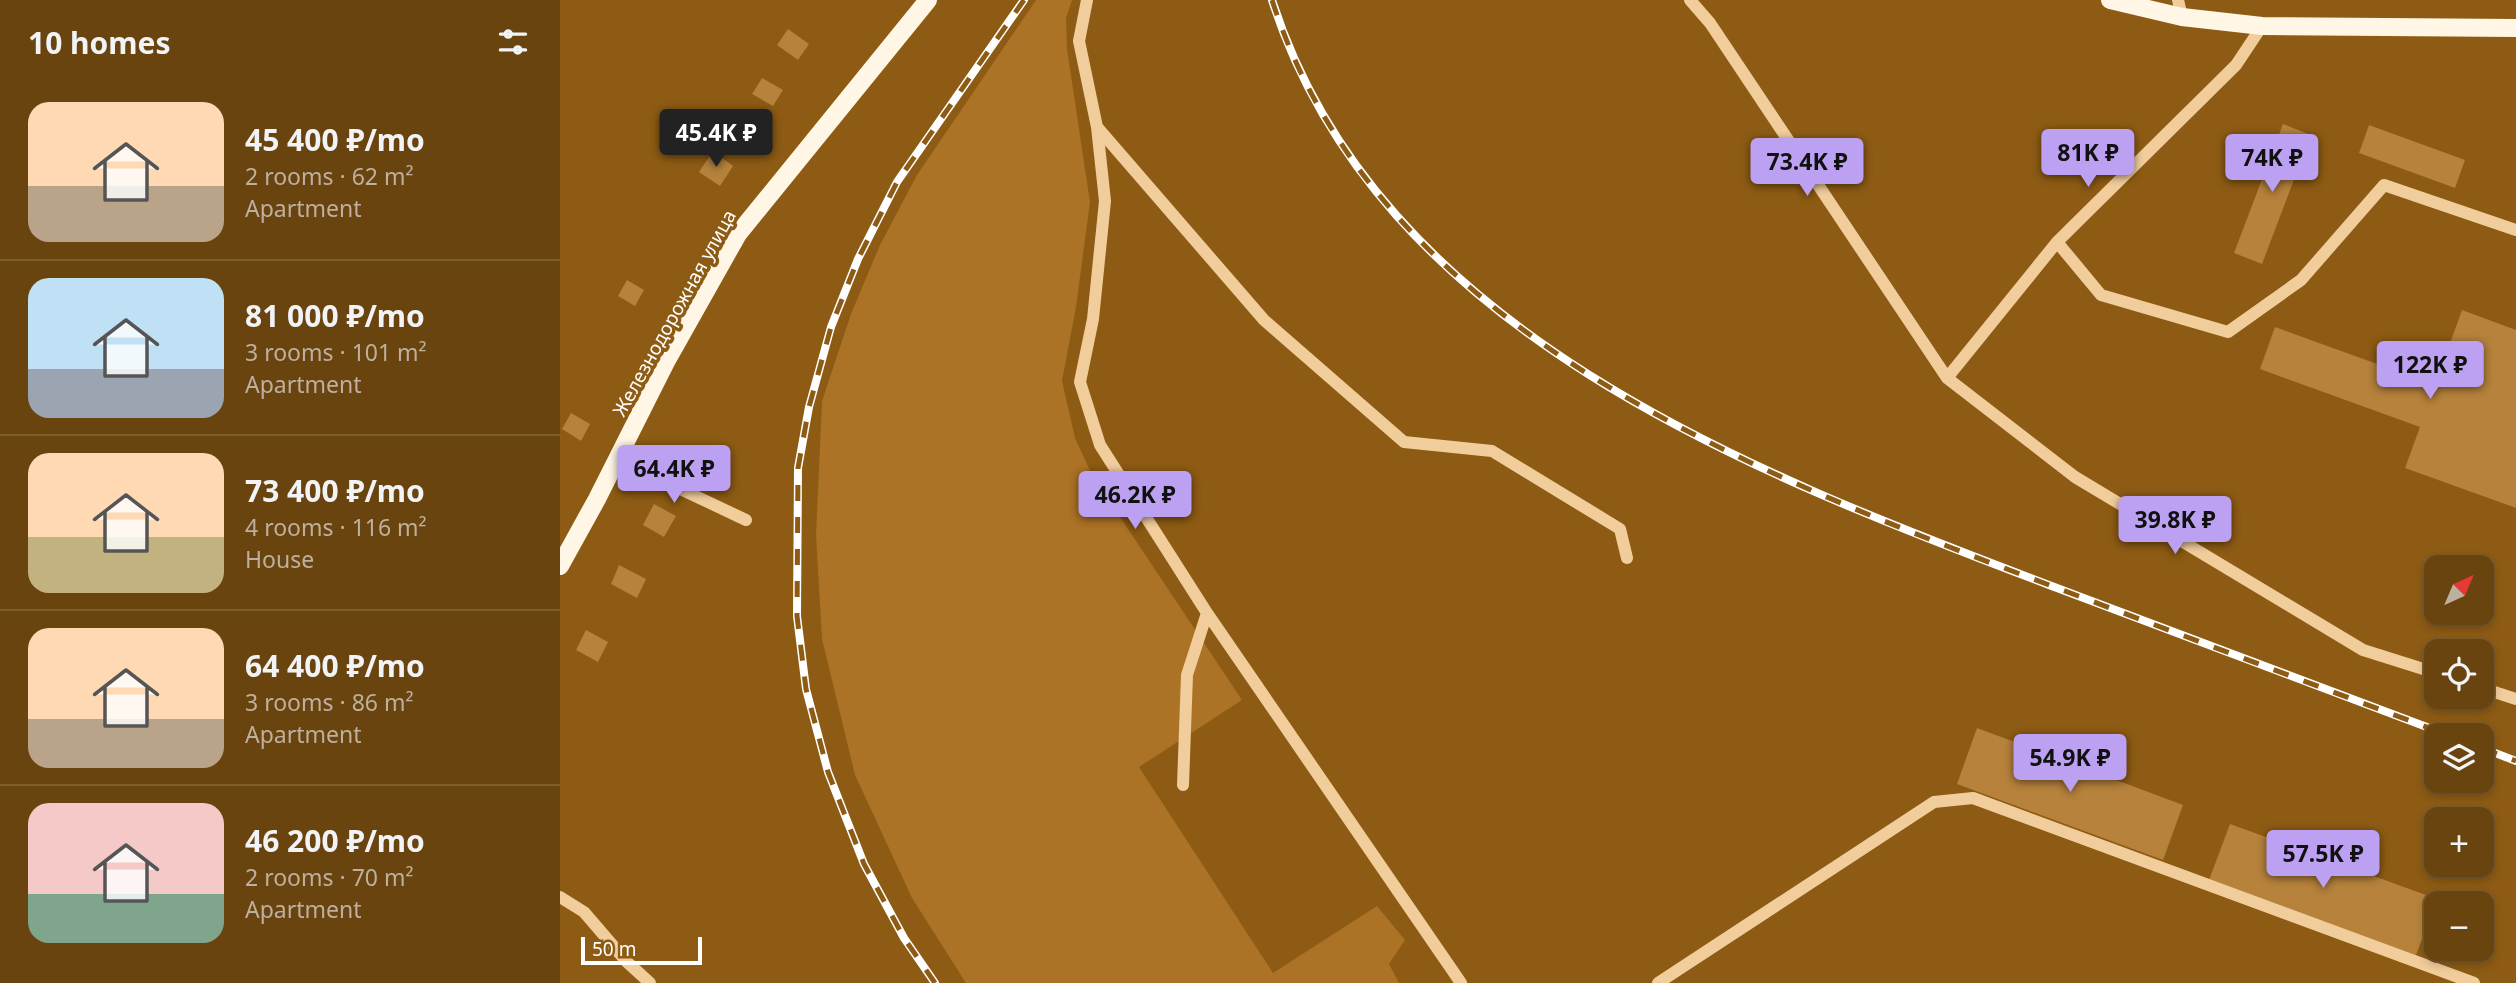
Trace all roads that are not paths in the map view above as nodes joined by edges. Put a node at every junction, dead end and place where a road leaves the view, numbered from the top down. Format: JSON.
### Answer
{"nodes":[{"id":1,"x":928,"y":0,"type":"edge"},
{"id":2,"x":1087,"y":0,"type":"edge"},
{"id":3,"x":1690,"y":0,"type":"edge"},
{"id":4,"x":2110,"y":0,"type":"edge"},
{"id":5,"x":2180,"y":8,"type":"edge"},
{"id":6,"x":2262,"y":26,"type":"junction"},
{"id":7,"x":2516,"y":28,"type":"edge"},
{"id":8,"x":1097,"y":127,"type":"junction"},
{"id":9,"x":2516,"y":230,"type":"edge"},
{"id":10,"x":2057,"y":242,"type":"junction"},
{"id":11,"x":1947,"y":379,"type":"junction"},
{"id":12,"x":617,"y":459,"type":"junction"},
{"id":13,"x":746,"y":520,"type":"dead end"},
{"id":14,"x":1627,"y":558,"type":"dead end"},
{"id":15,"x":560,"y":566,"type":"edge"},
{"id":16,"x":1207,"y":613,"type":"junction"},
{"id":17,"x":2424,"y":669,"type":"edge"},
{"id":18,"x":2494,"y":692,"type":"edge"},
{"id":19,"x":2516,"y":699,"type":"edge"},
{"id":20,"x":1183,"y":785,"type":"dead end"},
{"id":21,"x":560,"y":897,"type":"edge"},
{"id":22,"x":650,"y":983,"type":"edge"},
{"id":23,"x":1461,"y":983,"type":"edge"},
{"id":24,"x":1658,"y":983,"type":"edge"},
{"id":25,"x":2474,"y":983,"type":"edge"}],
"edges":[{"from":1,"to":12,"type":"main road","name":"Железнодорожная улица"},
{"from":2,"to":8,"type":"street"},
{"from":3,"to":11,"type":"street"},
{"from":4,"to":5,"type":"main road"},
{"from":5,"to":6,"type":"main road"},
{"from":6,"to":7,"type":"main road"},
{"from":6,"to":10,"type":"street"},
{"from":8,"to":14,"type":"street"},
{"from":8,"to":16,"type":"street"},
{"from":9,"to":10,"type":"street"},
{"from":10,"to":11,"type":"street"},
{"from":11,"to":17,"type":"street"},
{"from":12,"to":13,"type":"street"},
{"from":12,"to":15,"type":"main road","name":"Железнодорожная улица"},
{"from":16,"to":20,"type":"street"},
{"from":16,"to":23,"type":"street"},
{"from":18,"to":19,"type":"street"},
{"from":21,"to":22,"type":"street"},
{"from":24,"to":25,"type":"street"}]}
